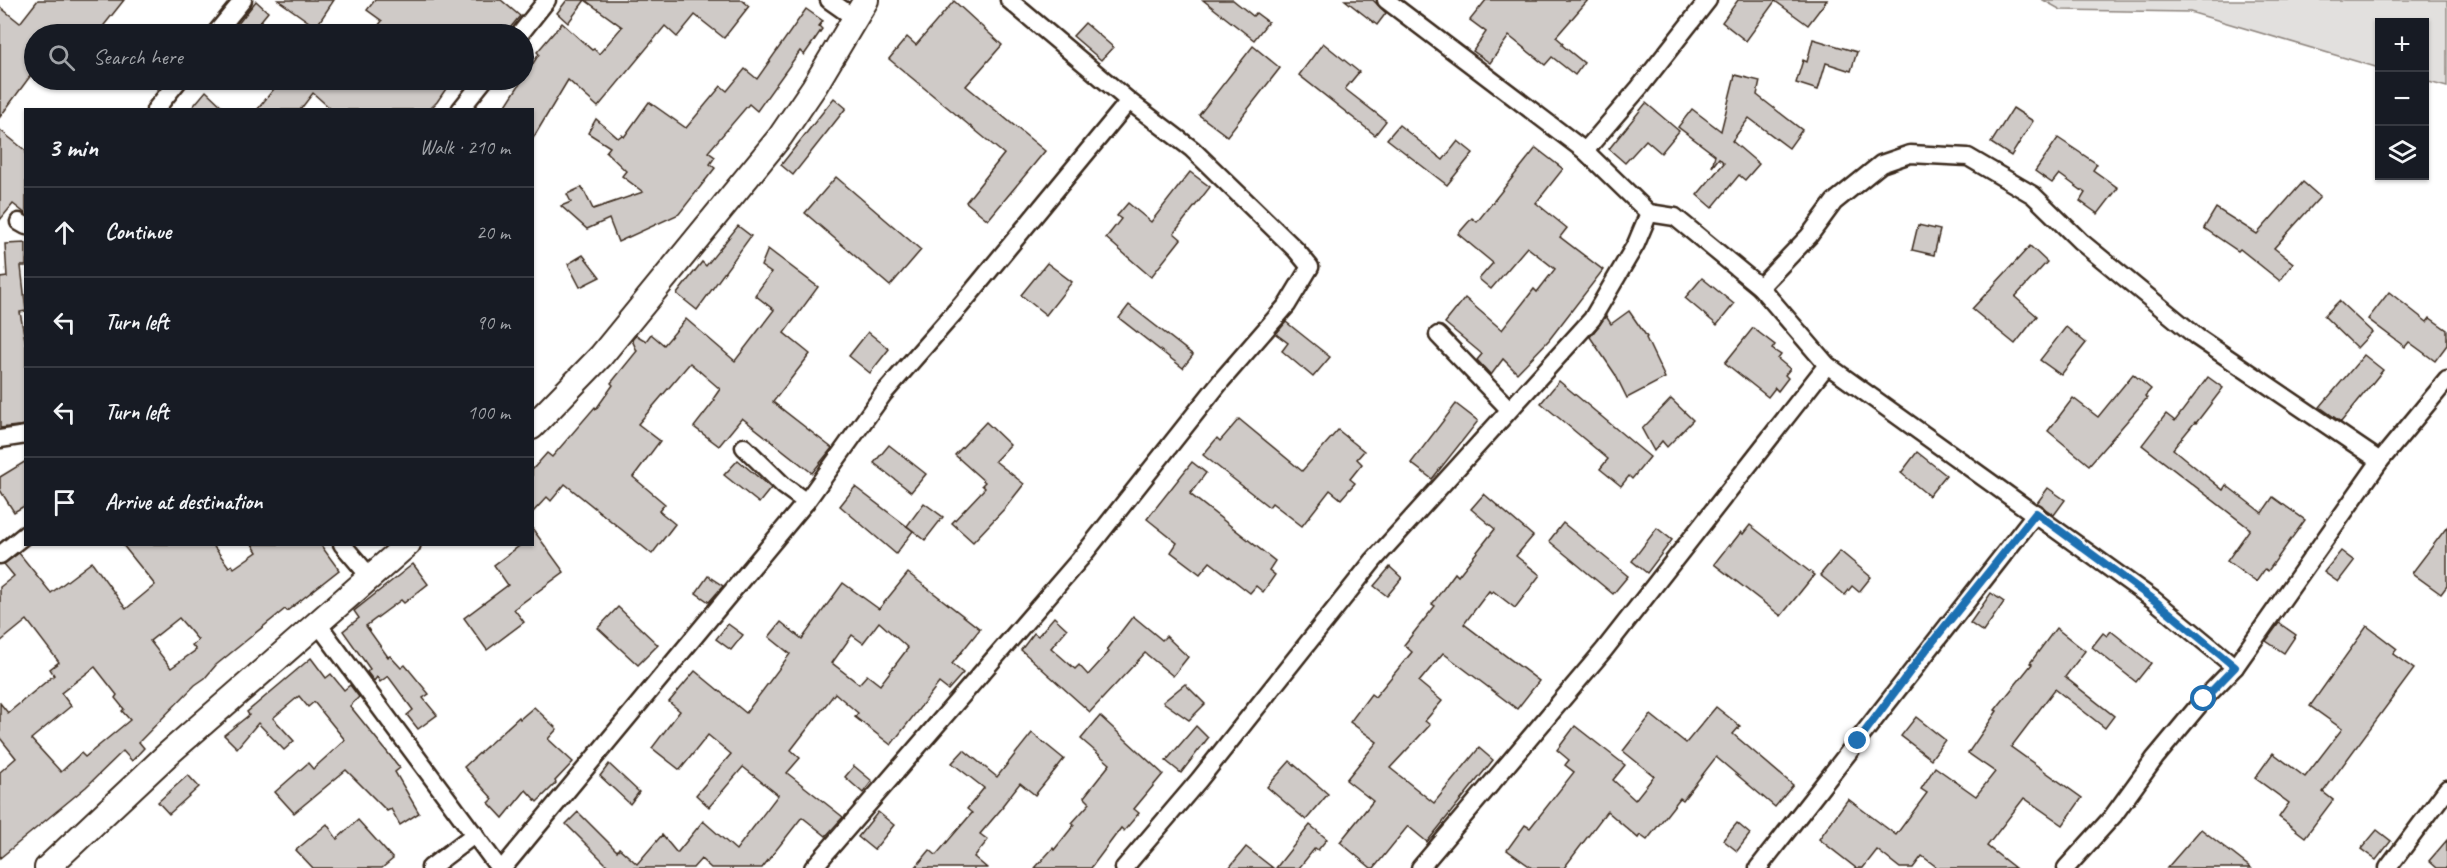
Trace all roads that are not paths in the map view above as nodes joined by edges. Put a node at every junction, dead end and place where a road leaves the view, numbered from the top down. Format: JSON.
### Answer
{"nodes":[{"id":1,"x":243,"y":0,"type":"edge"},
{"id":2,"x":548,"y":0,"type":"edge"},
{"id":3,"x":829,"y":0,"type":"edge"},
{"id":4,"x":1009,"y":0,"type":"edge"},
{"id":5,"x":1386,"y":0,"type":"edge"},
{"id":6,"x":1708,"y":0,"type":"edge"},
{"id":7,"x":861,"y":9,"type":"edge"},
{"id":8,"x":223,"y":24,"type":"edge"},
{"id":9,"x":528,"y":24,"type":"edge"},
{"id":10,"x":171,"y":90,"type":"edge"},
{"id":11,"x":476,"y":90,"type":"edge"},
{"id":12,"x":1129,"y":101,"type":"junction"},
{"id":13,"x":157,"y":108,"type":"edge"},
{"id":14,"x":462,"y":108,"type":"edge"},
{"id":15,"x":1585,"y":151,"type":"junction"},
{"id":16,"x":1649,"y":213,"type":"junction"},
{"id":17,"x":1760,"y":287,"type":"junction"},
{"id":18,"x":1438,"y":335,"type":"dead end"},
{"id":19,"x":1827,"y":364,"type":"junction"},
{"id":20,"x":2447,"y":380,"type":"edge"},
{"id":21,"x":1509,"y":409,"type":"junction"},
{"id":22,"x":534,"y":425,"type":"edge"},
{"id":23,"x":24,"y":435,"type":"edge"},
{"id":24,"x":0,"y":439,"type":"edge"},
{"id":25,"x":744,"y":447,"type":"dead end"},
{"id":26,"x":2380,"y":461,"type":"junction"},
{"id":27,"x":806,"y":502,"type":"junction"},
{"id":28,"x":2036,"y":513,"type":"junction"},
{"id":29,"x":24,"y":536,"type":"edge"},
{"id":30,"x":344,"y":546,"type":"edge"},
{"id":31,"x":406,"y":546,"type":"edge"},
{"id":32,"x":0,"y":555,"type":"edge"},
{"id":33,"x":370,"y":577,"type":"junction"},
{"id":34,"x":318,"y":624,"type":"junction"},
{"id":35,"x":2235,"y":667,"type":"junction"},
{"id":36,"x":2447,"y":789,"type":"edge"},
{"id":37,"x":475,"y":834,"type":"junction"},
{"id":38,"x":47,"y":868,"type":"edge"},
{"id":39,"x":430,"y":868,"type":"edge"},
{"id":40,"x":501,"y":868,"type":"edge"},
{"id":41,"x":813,"y":868,"type":"edge"},
{"id":42,"x":1124,"y":868,"type":"edge"},
{"id":43,"x":1420,"y":868,"type":"edge"},
{"id":44,"x":1758,"y":868,"type":"edge"},
{"id":45,"x":2066,"y":868,"type":"edge"},
{"id":46,"x":2388,"y":868,"type":"edge"}],
"edges":[{"from":1,"to":8,"type":"street"},
{"from":2,"to":9,"type":"street"},
{"from":3,"to":7,"type":"street"},
{"from":4,"to":12,"type":"street"},
{"from":5,"to":15,"type":"street"},
{"from":6,"to":15,"type":"street"},
{"from":7,"to":22,"type":"street"},
{"from":10,"to":13,"type":"street"},
{"from":11,"to":14,"type":"street"},
{"from":12,"to":27,"type":"street"},
{"from":12,"to":41,"type":"street"},
{"from":15,"to":16,"type":"street"},
{"from":16,"to":17,"type":"street"},
{"from":16,"to":21,"type":"street"},
{"from":17,"to":19,"type":"street"},
{"from":17,"to":26,"type":"street"},
{"from":18,"to":21,"type":"street"},
{"from":19,"to":28,"type":"street"},
{"from":19,"to":43,"type":"street"},
{"from":20,"to":26,"type":"street"},
{"from":21,"to":42,"type":"street"},
{"from":23,"to":24,"type":"street"},
{"from":25,"to":27,"type":"street"},
{"from":26,"to":35,"type":"street"},
{"from":27,"to":40,"type":"street"},
{"from":28,"to":35,"type":"street"},
{"from":28,"to":44,"type":"street"},
{"from":29,"to":32,"type":"street"},
{"from":30,"to":33,"type":"street"},
{"from":31,"to":33,"type":"street"},
{"from":33,"to":34,"type":"street"},
{"from":34,"to":37,"type":"street"},
{"from":34,"to":38,"type":"street"},
{"from":35,"to":45,"type":"street"},
{"from":36,"to":46,"type":"street"},
{"from":37,"to":39,"type":"street"},
{"from":37,"to":40,"type":"street"}]}
